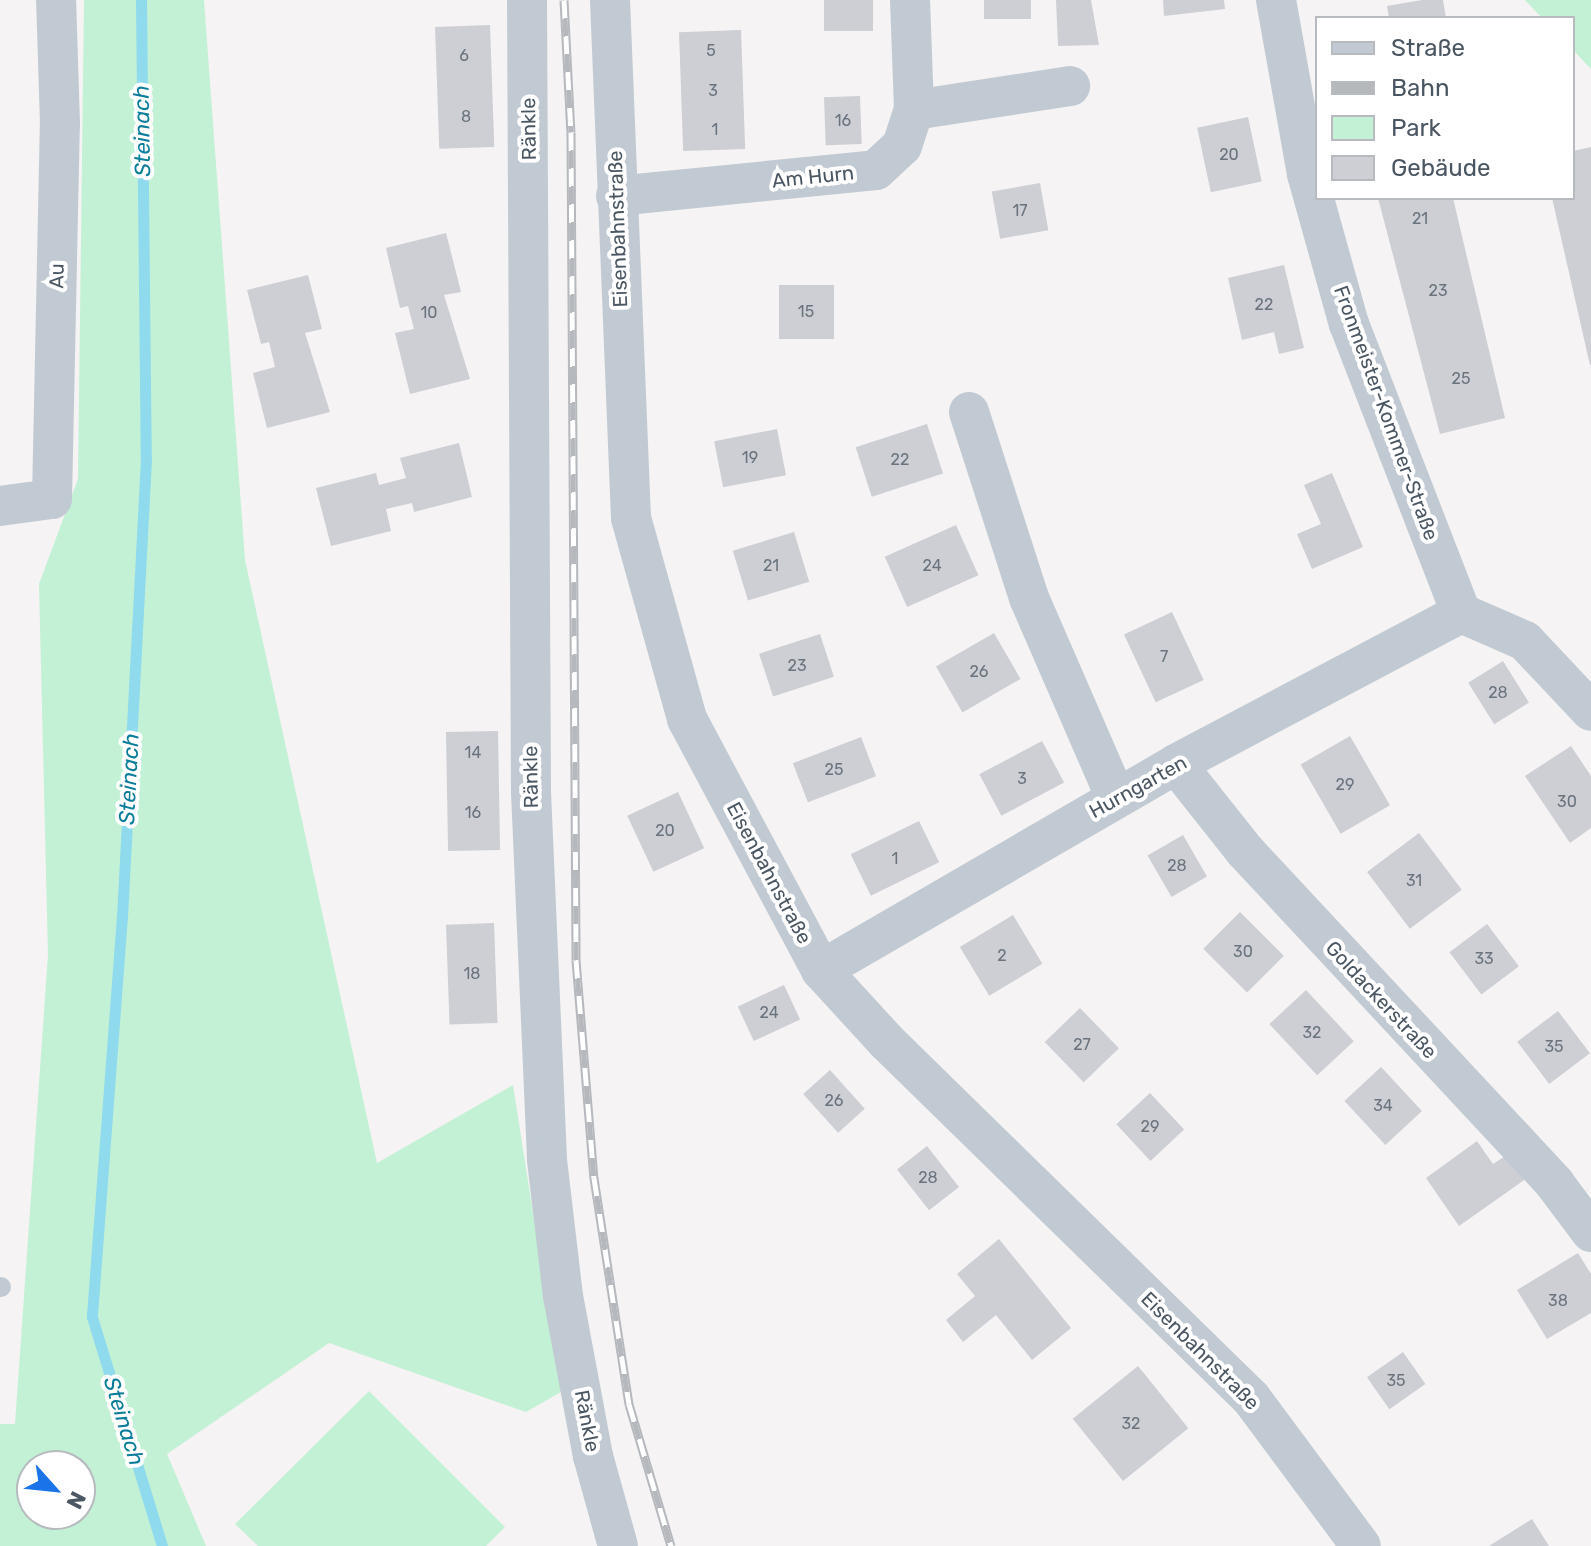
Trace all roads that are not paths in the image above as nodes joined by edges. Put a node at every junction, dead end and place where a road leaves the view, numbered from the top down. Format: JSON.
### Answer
{"nodes":[{"id":1,"x":56,"y":0,"type":"edge"},
{"id":2,"x":527,"y":0,"type":"edge"},
{"id":3,"x":610,"y":0,"type":"edge"},
{"id":4,"x":910,"y":0,"type":"edge"},
{"id":5,"x":1276,"y":0,"type":"edge"},
{"id":6,"x":1070,"y":86,"type":"dead end"},
{"id":7,"x":914,"y":110,"type":"junction"},
{"id":8,"x":616,"y":196,"type":"junction"},
{"id":9,"x":969,"y":412,"type":"dead end"},
{"id":10,"x":0,"y":506,"type":"edge"},
{"id":11,"x":1461,"y":613,"type":"junction"},
{"id":12,"x":1591,"y":711,"type":"edge"},
{"id":13,"x":1176,"y":764,"type":"junction"},
{"id":14,"x":1116,"y":798,"type":"junction"},
{"id":15,"x":821,"y":970,"type":"junction"},
{"id":16,"x":1591,"y":1232,"type":"edge"},
{"id":17,"x":618,"y":1546,"type":"edge"},
{"id":18,"x":1361,"y":1546,"type":"edge"}],
"edges":[{"from":1,"to":10,"type":"street","name":"Au"},
{"from":2,"to":17,"type":"street","name":"Ränkle"},
{"from":3,"to":8,"type":"street","name":"Eisenbahnstraße"},
{"from":4,"to":7,"type":"street"},
{"from":5,"to":11,"type":"street","name":"Fronmeister-Kommer-Straße"},
{"from":6,"to":7,"type":"street"},
{"from":7,"to":8,"type":"street","name":"Am Hurn"},
{"from":8,"to":15,"type":"street","name":"Eisenbahnstraße"},
{"from":9,"to":14,"type":"street"},
{"from":11,"to":12,"type":"street"},
{"from":11,"to":13,"type":"street","name":"Hurngarten"},
{"from":13,"to":14,"type":"street","name":"Hurngarten"},
{"from":13,"to":16,"type":"street","name":"Goldackerstraße"},
{"from":14,"to":15,"type":"street","name":"Hurngarten"},
{"from":15,"to":18,"type":"street","name":"Eisenbahnstraße"}]}
